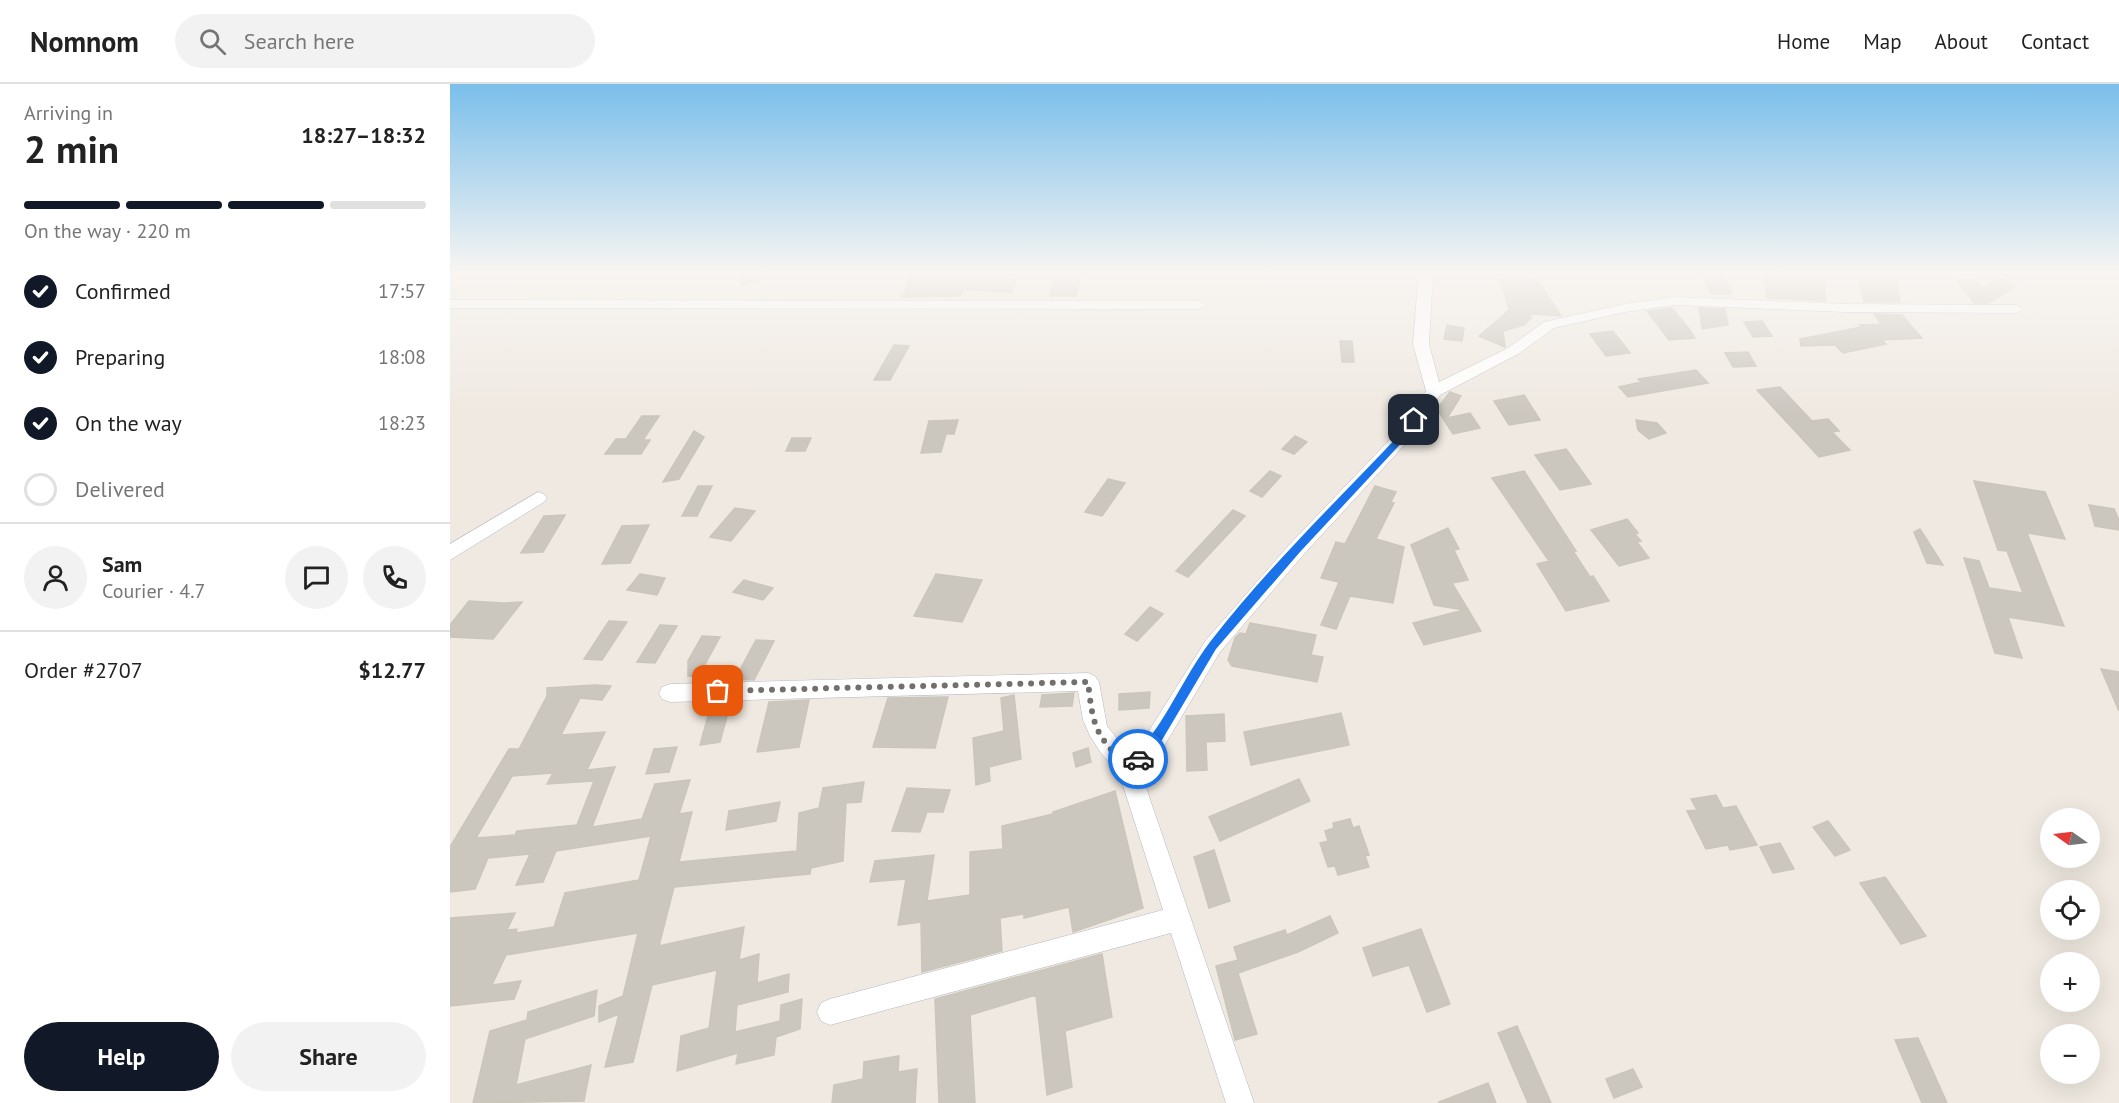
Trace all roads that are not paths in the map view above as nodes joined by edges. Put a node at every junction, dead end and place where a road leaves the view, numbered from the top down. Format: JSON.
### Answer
{"nodes":[{"id":1,"x":1423,"y":319,"type":"edge"},
{"id":2,"x":1578,"y":319,"type":"edge"},
{"id":3,"x":1434,"y":391,"type":"junction"},
{"id":4,"x":538,"y":498,"type":"dead end"},
{"id":5,"x":450,"y":553,"type":"edge"},
{"id":6,"x":670,"y":693,"type":"dead end"},
{"id":7,"x":1128,"y":767,"type":"junction"},
{"id":8,"x":1178,"y":918,"type":"junction"},
{"id":9,"x":830,"y":1011,"type":"dead end"},
{"id":10,"x":1240,"y":1103,"type":"edge"}],
"edges":[{"from":1,"to":3,"type":"street"},
{"from":2,"to":3,"type":"street"},
{"from":3,"to":7,"type":"street"},
{"from":4,"to":5,"type":"street"},
{"from":6,"to":7,"type":"street"},
{"from":7,"to":8,"type":"street"},
{"from":8,"to":9,"type":"street"},
{"from":8,"to":10,"type":"street"}]}
